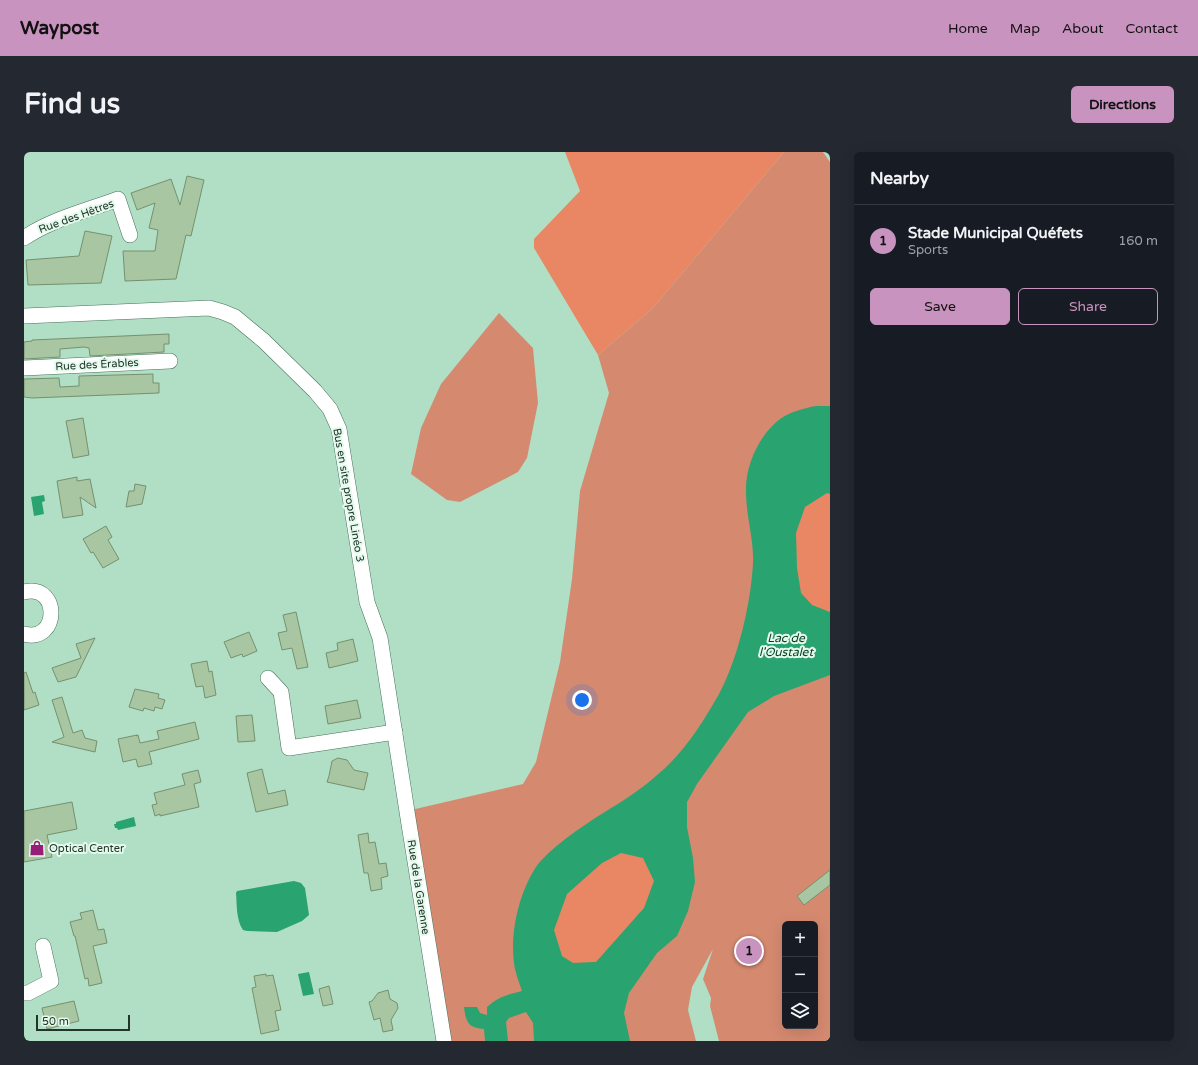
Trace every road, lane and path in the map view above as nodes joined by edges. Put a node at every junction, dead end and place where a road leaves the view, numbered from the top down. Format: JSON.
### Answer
{"nodes":[{"id":1,"x":130,"y":235,"type":"dead end"},
{"id":2,"x":24,"y":238,"type":"edge"},
{"id":3,"x":24,"y":316,"type":"edge"},
{"id":4,"x":170,"y":361,"type":"dead end"},
{"id":5,"x":24,"y":368,"type":"edge"},
{"id":6,"x":24,"y":592,"type":"edge"},
{"id":7,"x":24,"y":634,"type":"edge"},
{"id":8,"x":268,"y":678,"type":"dead end"},
{"id":9,"x":395,"y":732,"type":"junction"},
{"id":10,"x":43,"y":946,"type":"dead end"},
{"id":11,"x":24,"y":993,"type":"edge"},
{"id":12,"x":444,"y":1041,"type":"edge"}],
"edges":[{"from":1,"to":2,"type":"street","name":"Rue des Hêtres"},
{"from":3,"to":9,"type":"street","name":"Bus en site propre Linéo 3"},
{"from":4,"to":5,"type":"street","name":"Rue des Érables"},
{"from":6,"to":7,"type":"street"},
{"from":8,"to":9,"type":"street"},
{"from":9,"to":12,"type":"street","name":"Rue de la Garenne"},
{"from":10,"to":11,"type":"street"}]}
